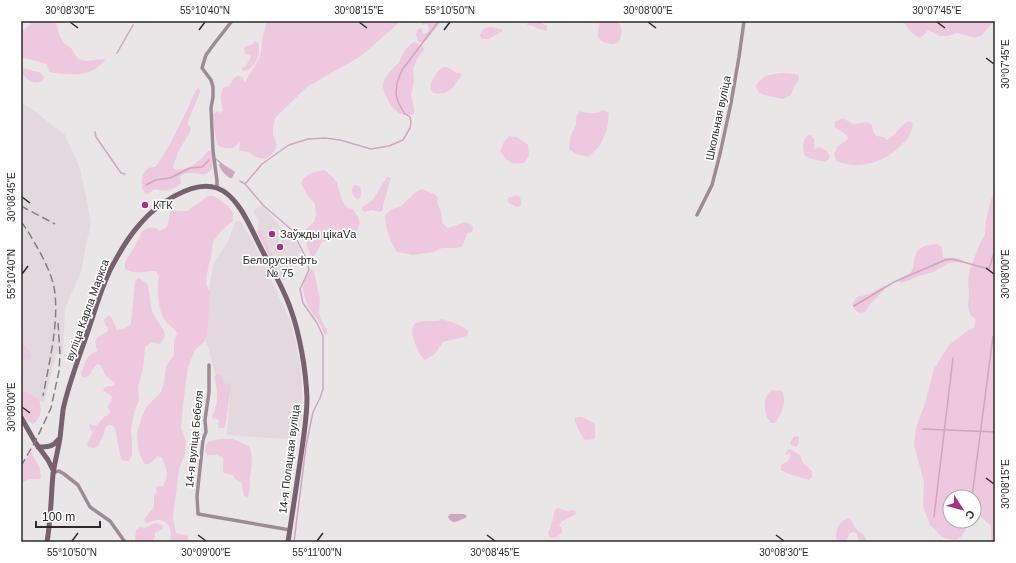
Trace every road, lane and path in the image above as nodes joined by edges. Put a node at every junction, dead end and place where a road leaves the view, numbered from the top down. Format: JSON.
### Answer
{"nodes":[{"id":1,"x":232,"y":21,"type":"edge"},
{"id":2,"x":744,"y":21,"type":"edge"},
{"id":3,"x":217,"y":188,"type":"junction"},
{"id":4,"x":698,"y":215,"type":"dead end"},
{"id":5,"x":209,"y":365,"type":"dead end"},
{"id":6,"x":21,"y":417,"type":"edge"},
{"id":7,"x":60,"y":437,"type":"junction"},
{"id":8,"x":38,"y":446,"type":"junction"},
{"id":9,"x":54,"y":472,"type":"junction"},
{"id":10,"x":290,"y":530,"type":"junction"},
{"id":11,"x":47,"y":542,"type":"edge"},
{"id":12,"x":125,"y":542,"type":"edge"},
{"id":13,"x":288,"y":542,"type":"edge"}],
"edges":[{"from":1,"to":3,"type":"street"},
{"from":2,"to":4,"type":"street","name":"Школьная вуліца"},
{"from":3,"to":7,"type":"main road","name":"вуліца Карла Маркса"},
{"from":3,"to":10,"type":"main road","name":"14-я Полацкая вуліца"},
{"from":5,"to":10,"type":"street","name":"14-я вуліца Бебеля"},
{"from":6,"to":8,"type":"main road"},
{"from":7,"to":8,"type":"main road"},
{"from":7,"to":9,"type":"main road","name":"вуліца Карла Маркса"},
{"from":8,"to":9,"type":"main road"},
{"from":9,"to":11,"type":"main road","name":"вуліца Карла Маркса"},
{"from":9,"to":12,"type":"street"},
{"from":10,"to":13,"type":"main road","name":"14-я Полацкая вуліца"}]}
